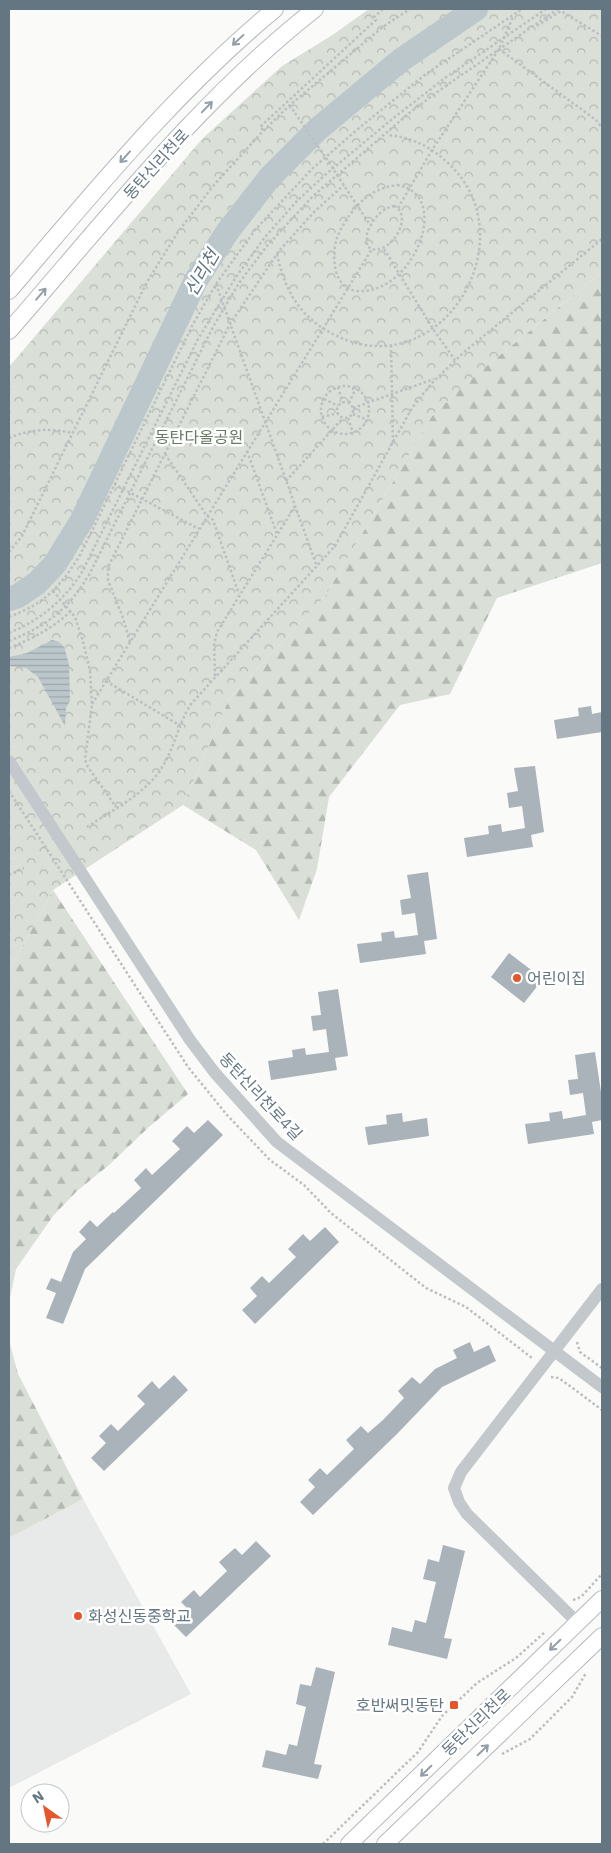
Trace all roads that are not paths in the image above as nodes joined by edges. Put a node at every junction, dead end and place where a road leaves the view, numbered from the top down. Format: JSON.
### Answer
{"nodes":[{"id":1,"x":275,"y":9,"type":"edge"},
{"id":2,"x":316,"y":9,"type":"edge"},
{"id":3,"x":9,"y":291,"type":"edge"},
{"id":4,"x":9,"y":331,"type":"edge"},
{"id":5,"x":9,"y":761,"type":"edge"},
{"id":6,"x":602,"y":1288,"type":"edge"},
{"id":7,"x":554,"y":1351,"type":"junction"},
{"id":8,"x":602,"y":1388,"type":"edge"},
{"id":9,"x":602,"y":1599,"type":"edge"},
{"id":10,"x":578,"y":1622,"type":"junction"},
{"id":11,"x":602,"y":1636,"type":"edge"},
{"id":12,"x":349,"y":1844,"type":"edge"},
{"id":13,"x":385,"y":1844,"type":"edge"}],
"edges":[{"from":1,"to":3,"type":"main road","name":"동탄신리천로","one_way":true},
{"from":4,"to":2,"type":"main road","name":"동탄신리천로","one_way":true},
{"from":5,"to":7,"type":"street","name":"동탄신리천로4길"},
{"from":6,"to":7,"type":"street"},
{"from":7,"to":8,"type":"street","name":"동탄신리천로4길"},
{"from":7,"to":10,"type":"street"},
{"from":9,"to":10,"type":"main road","name":"동탄신리천로"},
{"from":10,"to":12,"type":"main road","name":"동탄신리천로","one_way":true},
{"from":13,"to":11,"type":"main road","name":"동탄신리천로","one_way":true}]}
